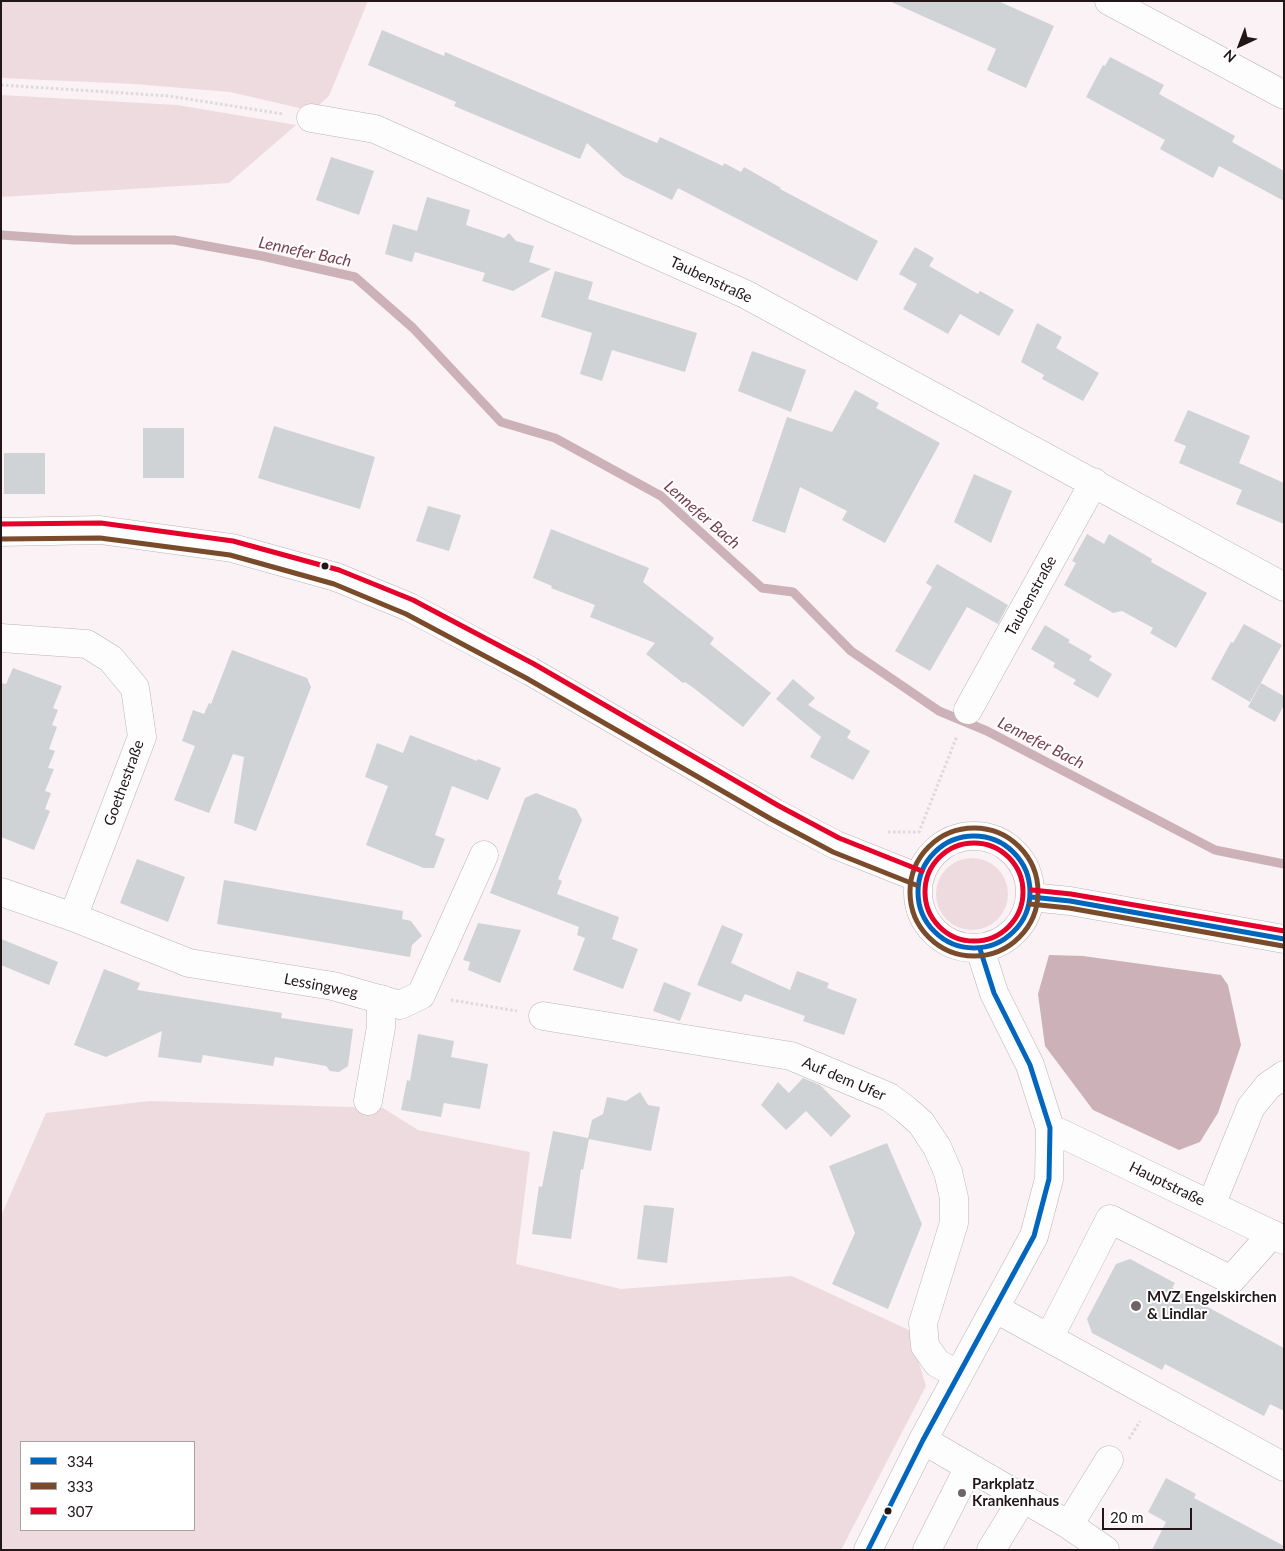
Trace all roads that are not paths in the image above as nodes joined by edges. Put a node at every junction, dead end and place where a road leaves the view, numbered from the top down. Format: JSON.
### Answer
{"nodes":[{"id":1,"x":1109,"y":1,"type":"edge"},
{"id":2,"x":1284,"y":95,"type":"edge"},
{"id":3,"x":311,"y":118,"type":"road end"},
{"id":4,"x":1094,"y":482,"type":"junction"},
{"id":5,"x":1,"y":532,"type":"edge"},
{"id":6,"x":1284,"y":587,"type":"edge"},
{"id":7,"x":1,"y":638,"type":"edge"},
{"id":8,"x":963,"y":720,"type":"road end"},
{"id":9,"x":484,"y":856,"type":"dead end"},
{"id":10,"x":919,"y":878,"type":"junction"},
{"id":11,"x":1,"y":892,"type":"edge"},
{"id":12,"x":1031,"y":897,"type":"junction"},
{"id":13,"x":73,"y":917,"type":"junction"},
{"id":14,"x":1284,"y":939,"type":"edge"},
{"id":15,"x":980,"y":949,"type":"junction"},
{"id":16,"x":381,"y":999,"type":"junction"},
{"id":17,"x":542,"y":1016,"type":"road end"},
{"id":18,"x":1284,"y":1074,"type":"edge"},
{"id":19,"x":368,"y":1101,"type":"dead end"},
{"id":20,"x":1050,"y":1128,"type":"junction"},
{"id":21,"x":1211,"y":1205,"type":"junction"},
{"id":22,"x":1278,"y":1237,"type":"edge"},
{"id":23,"x":996,"y":1309,"type":"junction"},
{"id":24,"x":1049,"y":1338,"type":"junction"},
{"id":25,"x":958,"y":1375,"type":"junction"},
{"id":26,"x":922,"y":1440,"type":"junction"},
{"id":27,"x":1117,"y":1453,"type":"road end"},
{"id":28,"x":969,"y":1467,"type":"junction"},
{"id":29,"x":1284,"y":1467,"type":"edge"},
{"id":30,"x":1023,"y":1498,"type":"junction"},
{"id":31,"x":1069,"y":1525,"type":"junction"},
{"id":32,"x":868,"y":1550,"type":"edge"},
{"id":33,"x":927,"y":1550,"type":"edge"},
{"id":34,"x":992,"y":1550,"type":"edge"},
{"id":35,"x":1104,"y":1550,"type":"edge"}],
"edges":[{"from":1,"to":2,"type":"street"},
{"from":3,"to":4,"type":"street","name":"Taubenstraße"},
{"from":4,"to":6,"type":"street","name":"Taubenstraße"},
{"from":4,"to":8,"type":"street","name":"Taubenstraße"},
{"from":5,"to":10,"type":"street"},
{"from":7,"to":13,"type":"street","name":"Goethestraße"},
{"from":9,"to":16,"type":"street","name":"Lessingweg"},
{"from":10,"to":12,"type":"street"},
{"from":10,"to":15,"type":"street"},
{"from":11,"to":13,"type":"street"},
{"from":12,"to":14,"type":"street"},
{"from":12,"to":15,"type":"street"},
{"from":13,"to":16,"type":"street","name":"Lessingweg"},
{"from":15,"to":20,"type":"street"},
{"from":16,"to":19,"type":"street"},
{"from":17,"to":25,"type":"street","name":"Auf dem Ufer"},
{"from":18,"to":21,"type":"street"},
{"from":20,"to":21,"type":"street","name":"Hauptstraße"},
{"from":20,"to":23,"type":"street"},
{"from":21,"to":22,"type":"street","name":"Hauptstraße"},
{"from":22,"to":24,"type":"street"},
{"from":23,"to":24,"type":"street"},
{"from":23,"to":25,"type":"street"},
{"from":24,"to":29,"type":"street"},
{"from":25,"to":26,"type":"street"},
{"from":26,"to":28,"type":"street"},
{"from":26,"to":32,"type":"street"},
{"from":27,"to":31,"type":"street"},
{"from":28,"to":30,"type":"street"},
{"from":28,"to":33,"type":"street"},
{"from":30,"to":31,"type":"street"},
{"from":30,"to":34,"type":"street"},
{"from":31,"to":35,"type":"street"}]}
